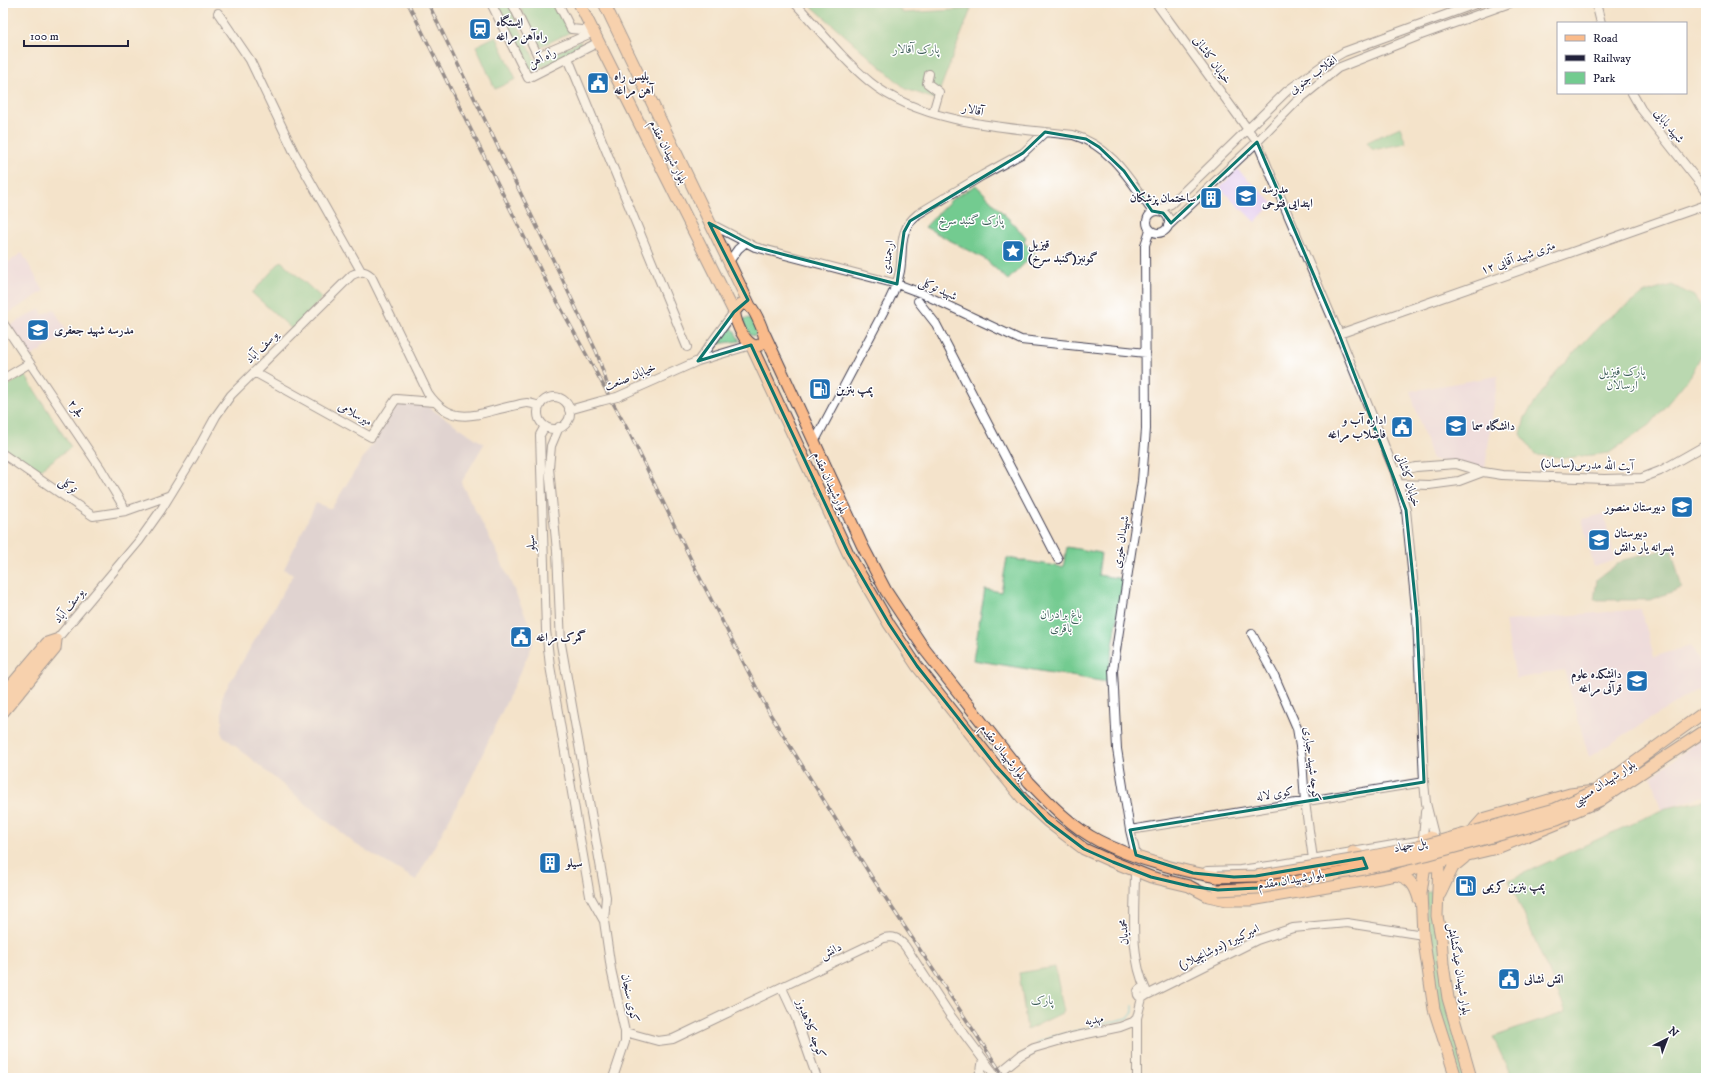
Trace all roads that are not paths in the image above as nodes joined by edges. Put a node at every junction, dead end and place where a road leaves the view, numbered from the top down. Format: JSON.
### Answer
{"nodes":[{"id":1,"x":491,"y":3,"type":"edge"},
{"id":2,"x":512,"y":3,"type":"edge"},
{"id":3,"x":558,"y":3,"type":"edge"},
{"id":4,"x":579,"y":3,"type":"edge"},
{"id":5,"x":604,"y":3,"type":"edge"},
{"id":6,"x":795,"y":3,"type":"edge"},
{"id":7,"x":1156,"y":3,"type":"edge"},
{"id":8,"x":1478,"y":3,"type":"edge"},
{"id":9,"x":1510,"y":3,"type":"edge"},
{"id":10,"x":1596,"y":3,"type":"edge"},
{"id":11,"x":218,"y":13,"type":"dead end"},
{"id":12,"x":1434,"y":19,"type":"junction"},
{"id":13,"x":1601,"y":22,"type":"edge"},
{"id":14,"x":1438,"y":29,"type":"junction"},
{"id":15,"x":594,"y":32,"type":"junction"},
{"id":16,"x":599,"y":42,"type":"junction"},
{"id":17,"x":568,"y":58,"type":"junction"},
{"id":18,"x":929,"y":74,"type":"dead end"},
{"id":19,"x":1287,"y":91,"type":"junction"},
{"id":20,"x":1632,"y":94,"type":"edge"},
{"id":21,"x":1296,"y":102,"type":"junction"},
{"id":22,"x":933,"y":113,"type":"junction"},
{"id":23,"x":1247,"y":130,"type":"junction"},
{"id":24,"x":1045,"y":132,"type":"junction"},
{"id":25,"x":1256,"y":142,"type":"junction"},
{"id":26,"x":1706,"y":191,"type":"edge"},
{"id":27,"x":1706,"y":205,"type":"edge"},
{"id":28,"x":1155,"y":212,"type":"junction"},
{"id":29,"x":710,"y":223,"type":"junction"},
{"id":30,"x":1168,"y":226,"type":"junction"},
{"id":31,"x":1150,"y":230,"type":"junction"},
{"id":32,"x":745,"y":243,"type":"junction"},
{"id":33,"x":728,"y":262,"type":"junction"},
{"id":34,"x":361,"y":271,"type":"junction"},
{"id":35,"x":897,"y":284,"type":"junction"},
{"id":36,"x":918,"y":301,"type":"dead end"},
{"id":37,"x":751,"y":308,"type":"junction"},
{"id":38,"x":734,"y":312,"type":"junction"},
{"id":39,"x":3,"y":323,"type":"edge"},
{"id":40,"x":1339,"y":334,"type":"junction"},
{"id":41,"x":765,"y":335,"type":"junction"},
{"id":42,"x":751,"y":345,"type":"junction"},
{"id":43,"x":687,"y":348,"type":"dead end"},
{"id":44,"x":1146,"y":353,"type":"junction"},
{"id":45,"x":698,"y":360,"type":"junction"},
{"id":46,"x":30,"y":363,"type":"junction"},
{"id":47,"x":254,"y":372,"type":"junction"},
{"id":48,"x":3,"y":379,"type":"edge"},
{"id":49,"x":434,"y":402,"type":"junction"},
{"id":50,"x":540,"y":406,"type":"junction"},
{"id":51,"x":569,"y":410,"type":"junction"},
{"id":52,"x":545,"y":426,"type":"junction"},
{"id":53,"x":559,"y":427,"type":"junction"},
{"id":54,"x":813,"y":438,"type":"junction"},
{"id":55,"x":1706,"y":445,"type":"edge"},
{"id":56,"x":3,"y":454,"type":"edge"},
{"id":57,"x":1395,"y":472,"type":"junction"},
{"id":58,"x":1483,"y":472,"type":"junction"},
{"id":59,"x":1398,"y":484,"type":"junction"},
{"id":60,"x":546,"y":495,"type":"junction"},
{"id":61,"x":168,"y":496,"type":"junction"},
{"id":62,"x":126,"y":511,"type":"junction"},
{"id":63,"x":1058,"y":559,"type":"dead end"},
{"id":64,"x":546,"y":630,"type":"junction"},
{"id":65,"x":560,"y":632,"type":"junction"},
{"id":66,"x":1252,"y":634,"type":"dead end"},
{"id":67,"x":56,"y":640,"type":"junction"},
{"id":68,"x":3,"y":695,"type":"edge"},
{"id":69,"x":1706,"y":711,"type":"edge"},
{"id":70,"x":3,"y":712,"type":"edge"},
{"id":71,"x":1706,"y":730,"type":"edge"},
{"id":72,"x":1424,"y":782,"type":"junction"},
{"id":73,"x":1598,"y":795,"type":"junction"},
{"id":74,"x":1305,"y":802,"type":"junction"},
{"id":75,"x":1426,"y":803,"type":"junction"},
{"id":76,"x":1130,"y":830,"type":"junction"},
{"id":77,"x":1435,"y":839,"type":"junction"},
{"id":78,"x":1423,"y":840,"type":"junction"},
{"id":79,"x":1497,"y":848,"type":"junction"},
{"id":80,"x":1136,"y":855,"type":"junction"},
{"id":81,"x":1358,"y":855,"type":"junction"},
{"id":82,"x":1469,"y":855,"type":"junction"},
{"id":83,"x":1313,"y":859,"type":"junction"},
{"id":84,"x":1439,"y":862,"type":"junction"},
{"id":85,"x":1425,"y":865,"type":"junction"},
{"id":86,"x":1135,"y":872,"type":"junction"},
{"id":87,"x":1193,"y":873,"type":"junction"},
{"id":88,"x":1396,"y":875,"type":"junction"},
{"id":89,"x":1218,"y":877,"type":"joint"},
{"id":90,"x":1360,"y":881,"type":"junction"},
{"id":91,"x":1188,"y":886,"type":"junction"},
{"id":92,"x":1421,"y":893,"type":"junction"},
{"id":93,"x":1437,"y":896,"type":"junction"},
{"id":94,"x":1422,"y":908,"type":"junction"},
{"id":95,"x":1437,"y":910,"type":"junction"},
{"id":96,"x":604,"y":922,"type":"junction"},
{"id":97,"x":1423,"y":935,"type":"junction"},
{"id":98,"x":782,"y":988,"type":"junction"},
{"id":99,"x":1143,"y":993,"type":"junction"},
{"id":100,"x":1137,"y":1018,"type":"junction"},
{"id":101,"x":625,"y":1032,"type":"junction"},
{"id":102,"x":983,"y":1059,"type":"junction"},
{"id":103,"x":994,"y":1076,"type":"edge"},
{"id":104,"x":613,"y":1078,"type":"edge"},
{"id":105,"x":817,"y":1078,"type":"edge"},
{"id":106,"x":977,"y":1078,"type":"edge"},
{"id":107,"x":1137,"y":1078,"type":"edge"},
{"id":108,"x":1456,"y":1078,"type":"edge"},
{"id":109,"x":1471,"y":1078,"type":"edge"}],
"edges":[{"from":1,"to":17,"type":"street","name":"راه آهن"},
{"from":2,"to":15,"type":"street","name":"راه آهن"},
{"from":3,"to":15,"type":"street"},
{"from":4,"to":15,"type":"main road","name":"بلوار شهیدان مقدم"},
{"from":5,"to":29,"type":"main road","name":"بلوار شهیدان مقدم"},
{"from":6,"to":22,"type":"street","name":"آقالار"},
{"from":7,"to":23,"type":"street","name":"خیابان کاشانی"},
{"from":8,"to":12,"type":"street","name":"انقلاب جنوبی"},
{"from":9,"to":14,"type":"street","name":"انقلاب جنوبی"},
{"from":10,"to":13,"type":"street"},
{"from":11,"to":34,"type":"street"},
{"from":12,"to":14,"type":"street"},
{"from":12,"to":19,"type":"street","name":"انقلاب جنوبی"},
{"from":14,"to":21,"type":"street","name":"انقلاب جنوبی"},
{"from":15,"to":16,"type":"main road","name":"بلوار شهیدان مقدم"},
{"from":16,"to":17,"type":"street","name":"راه آهن"},
{"from":16,"to":38,"type":"main road","name":"بلوار شهیدان مقدم"},
{"from":17,"to":43,"type":"street"},
{"from":18,"to":22,"type":"street"},
{"from":19,"to":21,"type":"street"},
{"from":19,"to":23,"type":"street","name":"انقلاب جنوبی"},
{"from":20,"to":26,"type":"street","name":"شهید بابایی"},
{"from":21,"to":25,"type":"street","name":"انقلاب جنوبی"},
{"from":22,"to":24,"type":"street","name":"آقالار"},
{"from":23,"to":25,"type":"street","name":"خیابان کاشانی"},
{"from":23,"to":28,"type":"street","name":"انقلاب جنوبی"},
{"from":24,"to":28,"type":"street","name":"آقالار"},
{"from":24,"to":35,"type":"street","name":"ارجمندی"},
{"from":25,"to":30,"type":"street","name":"انقلاب جنوبی"},
{"from":25,"to":40,"type":"street","name":"خیابان کاشانی"},
{"from":27,"to":40,"type":"street","name":"۱۲ متری شهید آقایی"},
{"from":28,"to":30,"type":"street"},
{"from":28,"to":31,"type":"street"},
{"from":29,"to":32,"type":"street","name":"شهید توکلی"},
{"from":29,"to":33,"type":"main road","name":"بلوار شهیدان مقدم"},
{"from":30,"to":31,"type":"street"},
{"from":31,"to":44,"type":"street","name":"شهیدان خیری"},
{"from":32,"to":33,"type":"street"},
{"from":32,"to":35,"type":"street","name":"شهید توکلی"},
{"from":33,"to":37,"type":"main road","name":"بلوار شهیدان مقدم"},
{"from":34,"to":47,"type":"street","name":"یوسف آباد"},
{"from":34,"to":49,"type":"street"},
{"from":35,"to":44,"type":"street","name":"شهید توکلی"},
{"from":35,"to":54,"type":"street","name":"ارجمندی"},
{"from":36,"to":63,"type":"street"},
{"from":37,"to":38,"type":"main road"},
{"from":37,"to":41,"type":"main road","name":"بلوارشهیدان مقدم"},
{"from":38,"to":42,"type":"main road","name":"بلوار شهیدان مقدم"},
{"from":38,"to":45,"type":"street","name":"خیابان صنعت"},
{"from":39,"to":46,"type":"street","name":"فجر۲"},
{"from":40,"to":57,"type":"street","name":"خیابان کاشانی"},
{"from":41,"to":42,"type":"main road"},
{"from":41,"to":54,"type":"main road","name":"بلوارشهیدان مقدم"},
{"from":42,"to":45,"type":"street","name":"خیابان صنعت"},
{"from":42,"to":86,"type":"main road","name":"بلوارشهیدان مقدم"},
{"from":44,"to":76,"type":"street","name":"شهیدان خیری"},
{"from":45,"to":51,"type":"street","name":"خیابان صنعت","bridge":true},
{"from":46,"to":48,"type":"street"},
{"from":46,"to":62,"type":"street","name":"فجر۲"},
{"from":47,"to":49,"type":"street","name":"میرسلامی"},
{"from":47,"to":61,"type":"street","name":"یوسف آباد"},
{"from":49,"to":50,"type":"street"},
{"from":50,"to":51,"type":"street"},
{"from":50,"to":52,"type":"street"},
{"from":51,"to":53,"type":"street"},
{"from":52,"to":53,"type":"street"},
{"from":52,"to":60,"type":"street","name":"سیلو"},
{"from":53,"to":60,"type":"street","name":"سیلو"},
{"from":54,"to":80,"type":"main road","name":"بلوارشهیدان مقدم"},
{"from":55,"to":58,"type":"street","name":"آیت الله مدرس(ساسان)"},
{"from":56,"to":62,"type":"street","name":"توکلی"},
{"from":57,"to":58,"type":"street","name":"آیت الله مدرس(ساسان)"},
{"from":57,"to":59,"type":"street","name":"خیابان کاشانی"},
{"from":58,"to":59,"type":"street","name":"آیت الله مدرس(ساسان)"},
{"from":59,"to":72,"type":"street","name":"خیابان کاشانی"},
{"from":60,"to":64,"type":"street","name":"سیلو"},
{"from":60,"to":65,"type":"street","name":"سیلو"},
{"from":61,"to":62,"type":"street","name":"توکلی"},
{"from":61,"to":67,"type":"street","name":"یوسف آباد"},
{"from":64,"to":65,"type":"street"},
{"from":64,"to":96,"type":"street","name":"سیلو"},
{"from":65,"to":96,"type":"street","name":"سیلو"},
{"from":66,"to":74,"type":"street","name":"کوچه شهید جباری"},
{"from":67,"to":68,"type":"main road"},
{"from":67,"to":70,"type":"main road"},
{"from":69,"to":73,"type":"main road","name":"بلوار شهیدان مسیبی"},
{"from":71,"to":73,"type":"main road","name":"بلوار شهیدان مسیبی"},
{"from":72,"to":74,"type":"street","name":"کوی لاله"},
{"from":72,"to":75,"type":"street","name":"خیابان کاشانی"},
{"from":73,"to":79,"type":"main road","name":"بلوار شهیدان مسیبی"},
{"from":73,"to":79,"type":"main road"},
{"from":73,"to":81,"type":"main road","name":"پل جهاد","bridge":true},
{"from":73,"to":91,"type":"main road","name":"پل جهاد","bridge":true},
{"from":74,"to":76,"type":"street","name":"کوی لاله"},
{"from":74,"to":83,"type":"street","name":"کوچه شهید جباری"},
{"from":75,"to":77,"type":"street","name":"خیابان کاشانی"},
{"from":75,"to":78,"type":"street","name":"خیابان کاشانی"},
{"from":76,"to":80,"type":"street","name":"شهیدان خیری"},
{"from":77,"to":78,"type":"main road"},
{"from":77,"to":84,"type":"main road","name":"بلوار شهیدان عیدگشایش"},
{"from":78,"to":81,"type":"street"},
{"from":78,"to":85,"type":"main road"},
{"from":79,"to":82,"type":"main road","name":"بلوار شهیدان مسیبی"},
{"from":80,"to":87,"type":"main road","name":"بلوارشهیدان مقدم"},
{"from":81,"to":83,"type":"street"},
{"from":81,"to":89,"type":"main road","name":"پل جهاد","bridge":true},
{"from":81,"to":90,"type":"main road"},
{"from":82,"to":84,"type":"main road","name":"بلوار شهیدان مسیبی"},
{"from":82,"to":95,"type":"main road"},
{"from":83,"to":87,"type":"street"},
{"from":84,"to":85,"type":"main road","name":"بلوارشهیدان مقدم"},
{"from":84,"to":93,"type":"main road","name":"بلوار شهیدان عیدگشایش"},
{"from":85,"to":88,"type":"main road","name":"بلوارشهیدان مقدم"},
{"from":85,"to":92,"type":"main road"},
{"from":86,"to":91,"type":"main road","name":"بلوارشهیدان مقدم"},
{"from":86,"to":99,"type":"street","name":"محمدیان"},
{"from":87,"to":89,"type":"main road","name":"بلوارشهیدان مقدم"},
{"from":88,"to":90,"type":"main road","name":"بلوارشهیدان مقدم"},
{"from":88,"to":94,"type":"main road"},
{"from":90,"to":91,"type":"main road","name":"بلوارشهیدان مقدم"},
{"from":92,"to":93,"type":"main road"},
{"from":92,"to":94,"type":"main road"},
{"from":93,"to":95,"type":"main road","name":"بلوار شهیدان عیدگشایش"},
{"from":94,"to":97,"type":"main road"},
{"from":95,"to":109,"type":"main road","name":"بلوار شهیدان عیدگشایش"},
{"from":96,"to":101,"type":"street","name":"کوی سنجان"},
{"from":97,"to":99,"type":"street","name":"امیرکبیر1 (دوشابچیلار)"},
{"from":97,"to":108,"type":"main road"},
{"from":98,"to":101,"type":"street","name":"دانش"},
{"from":98,"to":102,"type":"street","name":"دانش"},
{"from":98,"to":105,"type":"street","name":"کوچه کلاهدوز"},
{"from":99,"to":100,"type":"street"},
{"from":100,"to":103,"type":"street","name":"مهدیه"},
{"from":100,"to":107,"type":"street"},
{"from":101,"to":104,"type":"street","name":"کوی سنجان"},
{"from":102,"to":103,"type":"street","name":"دانش"},
{"from":102,"to":106,"type":"street"}]}
